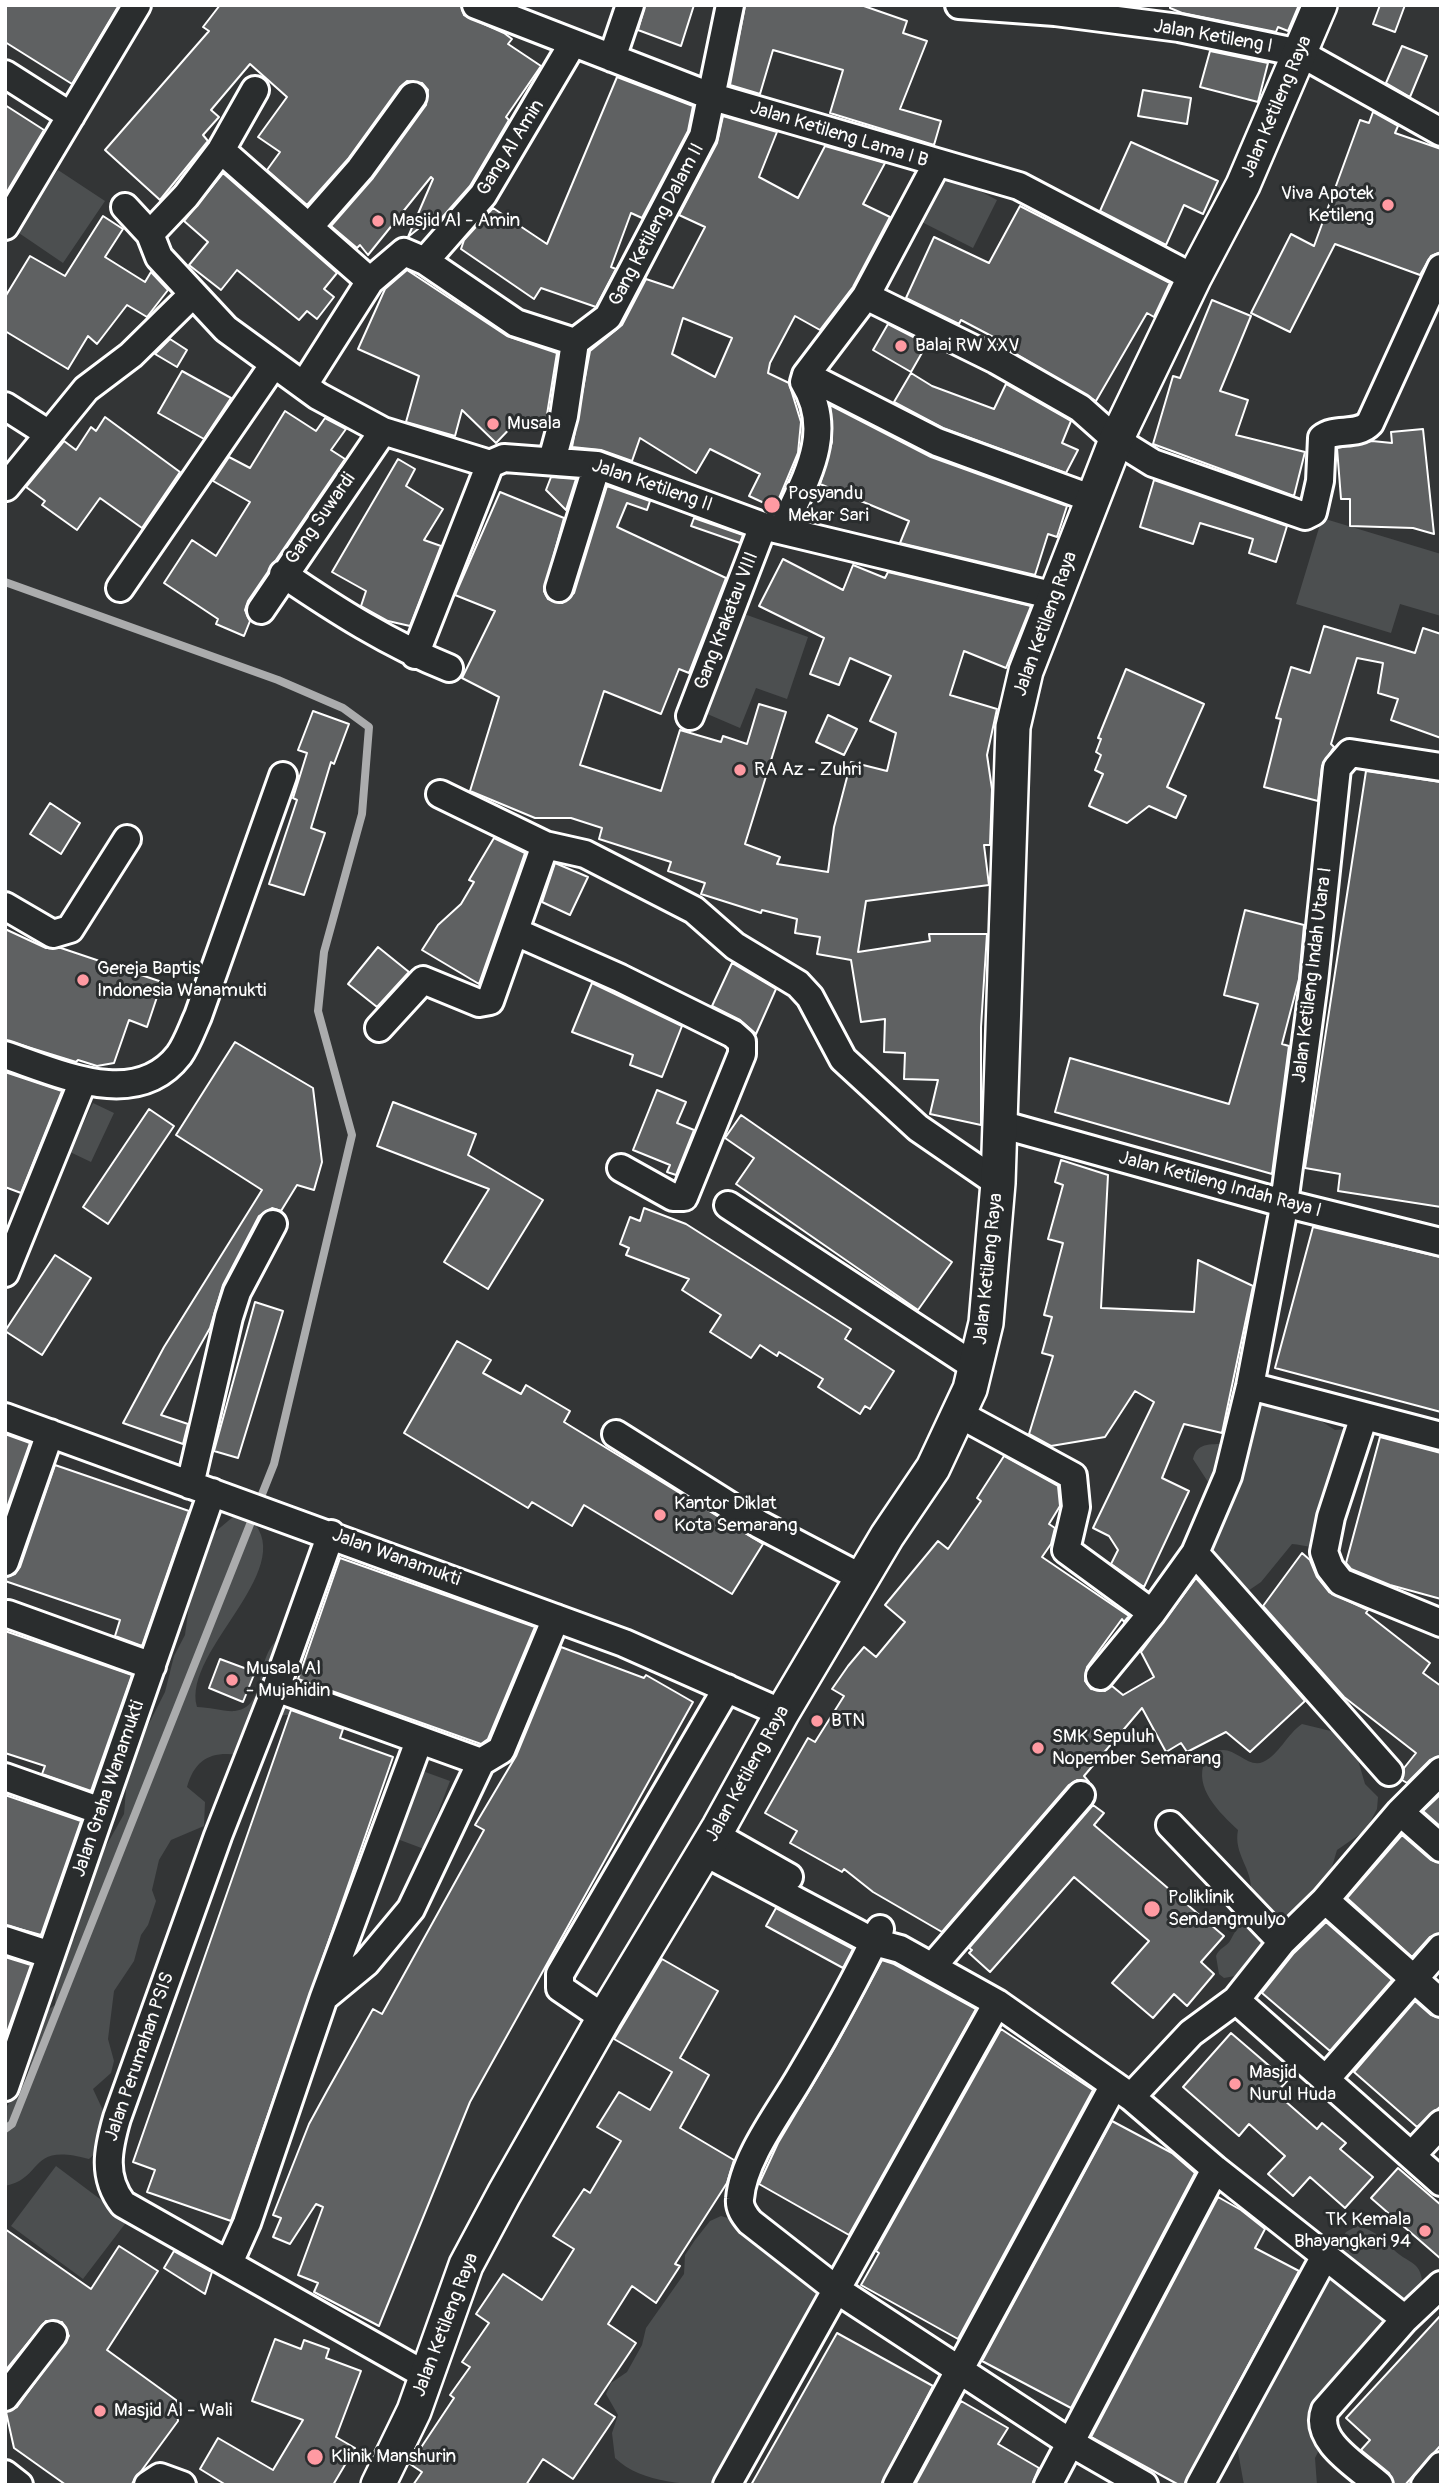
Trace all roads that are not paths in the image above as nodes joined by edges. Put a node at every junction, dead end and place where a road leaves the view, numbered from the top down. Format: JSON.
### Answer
{"nodes":[{"id":1,"x":137,"y":5,"type":"edge"},
{"id":2,"x":476,"y":5,"type":"edge"},
{"id":3,"x":630,"y":5,"type":"edge"},
{"id":4,"x":730,"y":5,"type":"edge"},
{"id":5,"x":959,"y":5,"type":"edge"},
{"id":6,"x":1320,"y":5,"type":"edge"},
{"id":7,"x":1055,"y":8,"type":"edge"},
{"id":8,"x":1155,"y":15,"type":"edge"},
{"id":9,"x":573,"y":43,"type":"junction"},
{"id":10,"x":1300,"y":53,"type":"junction"},
{"id":11,"x":612,"y":58,"type":"junction"},
{"id":12,"x":5,"y":74,"type":"edge"},
{"id":13,"x":255,"y":90,"type":"dead end"},
{"id":14,"x":413,"y":96,"type":"dead end"},
{"id":15,"x":713,"y":97,"type":"junction"},
{"id":16,"x":71,"y":116,"type":"junction"},
{"id":17,"x":1441,"y":132,"type":"edge"},
{"id":18,"x":221,"y":150,"type":"junction"},
{"id":19,"x":936,"y":164,"type":"junction"},
{"id":20,"x":125,"y":206,"type":"dead end"},
{"id":21,"x":5,"y":226,"type":"edge"},
{"id":22,"x":310,"y":226,"type":"junction"},
{"id":23,"x":150,"y":234,"type":"junction"},
{"id":24,"x":425,"y":261,"type":"junction"},
{"id":25,"x":1441,"y":268,"type":"edge"},
{"id":26,"x":1194,"y":278,"type":"junction"},
{"id":27,"x":370,"y":281,"type":"junction"},
{"id":28,"x":193,"y":294,"type":"junction"},
{"id":29,"x":866,"y":296,"type":"junction"},
{"id":30,"x":575,"y":342,"type":"junction"},
{"id":31,"x":274,"y":364,"type":"junction"},
{"id":32,"x":806,"y":375,"type":"junction"},
{"id":33,"x":304,"y":385,"type":"junction"},
{"id":34,"x":5,"y":406,"type":"edge"},
{"id":35,"x":383,"y":431,"type":"junction"},
{"id":36,"x":49,"y":434,"type":"junction"},
{"id":37,"x":1116,"y":440,"type":"junction"},
{"id":38,"x":552,"y":460,"type":"junction"},
{"id":39,"x":490,"y":464,"type":"junction"},
{"id":40,"x":597,"y":465,"type":"junction"},
{"id":41,"x":6,"y":487,"type":"edge"},
{"id":42,"x":1093,"y":499,"type":"junction"},
{"id":43,"x":773,"y":528,"type":"junction"},
{"id":44,"x":283,"y":574,"type":"junction"},
{"id":45,"x":559,"y":588,"type":"dead end"},
{"id":46,"x":120,"y":589,"type":"dead end"},
{"id":47,"x":1055,"y":596,"type":"junction"},
{"id":48,"x":261,"y":610,"type":"dead end"},
{"id":49,"x":415,"y":655,"type":"junction"},
{"id":50,"x":449,"y":668,"type":"dead end"},
{"id":51,"x":690,"y":716,"type":"dead end"},
{"id":52,"x":1441,"y":767,"type":"edge"},
{"id":53,"x":283,"y":776,"type":"dead end"},
{"id":54,"x":440,"y":794,"type":"dead end"},
{"id":55,"x":127,"y":839,"type":"dead end"},
{"id":56,"x":545,"y":845,"type":"junction"},
{"id":57,"x":5,"y":906,"type":"edge"},
{"id":58,"x":516,"y":932,"type":"junction"},
{"id":59,"x":379,"y":1028,"type":"dead end"},
{"id":60,"x":5,"y":1055,"type":"edge"},
{"id":61,"x":83,"y":1081,"type":"junction"},
{"id":62,"x":1000,"y":1124,"type":"junction"},
{"id":63,"x":621,"y":1168,"type":"dead end"},
{"id":64,"x":998,"y":1183,"type":"junction"},
{"id":65,"x":1283,"y":1203,"type":"junction"},
{"id":66,"x":728,"y":1205,"type":"dead end"},
{"id":67,"x":15,"y":1219,"type":"edge"},
{"id":68,"x":274,"y":1224,"type":"dead end"},
{"id":69,"x":1441,"y":1242,"type":"edge"},
{"id":70,"x":5,"y":1273,"type":"edge"},
{"id":71,"x":977,"y":1368,"type":"junction"},
{"id":72,"x":1250,"y":1386,"type":"junction"},
{"id":73,"x":959,"y":1414,"type":"junction"},
{"id":74,"x":1364,"y":1416,"type":"junction"},
{"id":75,"x":5,"y":1417,"type":"edge"},
{"id":76,"x":50,"y":1433,"type":"junction"},
{"id":77,"x":616,"y":1434,"type":"dead end"},
{"id":78,"x":1441,"y":1436,"type":"edge"},
{"id":79,"x":211,"y":1492,"type":"junction"},
{"id":80,"x":323,"y":1531,"type":"junction"},
{"id":81,"x":1195,"y":1553,"type":"junction"},
{"id":82,"x":5,"y":1562,"type":"edge"},
{"id":83,"x":862,"y":1578,"type":"junction"},
{"id":84,"x":1152,"y":1613,"type":"junction"},
{"id":85,"x":8,"y":1614,"type":"dead end"},
{"id":86,"x":556,"y":1618,"type":"junction"},
{"id":87,"x":1441,"y":1623,"type":"edge"},
{"id":88,"x":152,"y":1666,"type":"junction"},
{"id":89,"x":1100,"y":1676,"type":"dead end"},
{"id":90,"x":276,"y":1688,"type":"junction"},
{"id":91,"x":726,"y":1688,"type":"junction"},
{"id":92,"x":782,"y":1713,"type":"junction"},
{"id":93,"x":419,"y":1741,"type":"junction"},
{"id":94,"x":481,"y":1762,"type":"junction"},
{"id":95,"x":1441,"y":1771,"type":"edge"},
{"id":96,"x":1389,"y":1772,"type":"dead end"},
{"id":97,"x":5,"y":1777,"type":"edge"},
{"id":98,"x":1081,"y":1795,"type":"dead end"},
{"id":99,"x":101,"y":1811,"type":"junction"},
{"id":100,"x":1400,"y":1812,"type":"junction"},
{"id":101,"x":1170,"y":1825,"type":"dead end"},
{"id":102,"x":709,"y":1843,"type":"junction"},
{"id":103,"x":1441,"y":1848,"type":"edge"},
{"id":104,"x":1325,"y":1900,"type":"junction"},
{"id":105,"x":877,"y":1936,"type":"junction"},
{"id":106,"x":5,"y":1940,"type":"edge"},
{"id":107,"x":1282,"y":1942,"type":"junction"},
{"id":108,"x":1441,"y":1948,"type":"edge"},
{"id":109,"x":51,"y":1955,"type":"junction"},
{"id":110,"x":932,"y":1967,"type":"junction"},
{"id":111,"x":1415,"y":1979,"type":"junction"},
{"id":112,"x":324,"y":1997,"type":"junction"},
{"id":113,"x":1236,"y":2000,"type":"junction"},
{"id":114,"x":997,"y":2003,"type":"junction"},
{"id":115,"x":1441,"y":2003,"type":"edge"},
{"id":116,"x":604,"y":2018,"type":"junction"},
{"id":117,"x":1326,"y":2079,"type":"junction"},
{"id":118,"x":5,"y":2087,"type":"edge"},
{"id":119,"x":1122,"y":2091,"type":"junction"},
{"id":120,"x":1441,"y":2124,"type":"edge"},
{"id":121,"x":1412,"y":2155,"type":"junction"},
{"id":122,"x":1215,"y":2169,"type":"junction"},
{"id":123,"x":1441,"y":2182,"type":"edge"},
{"id":124,"x":1325,"y":2256,"type":"junction"},
{"id":125,"x":229,"y":2263,"type":"junction"},
{"id":126,"x":1441,"y":2286,"type":"edge"},
{"id":127,"x":837,"y":2290,"type":"junction"},
{"id":128,"x":1405,"y":2319,"type":"junction"},
{"id":129,"x":53,"y":2336,"type":"dead end"},
{"id":130,"x":961,"y":2369,"type":"junction"},
{"id":131,"x":426,"y":2376,"type":"junction"},
{"id":132,"x":5,"y":2397,"type":"edge"},
{"id":133,"x":1070,"y":2443,"type":"junction"},
{"id":134,"x":1441,"y":2466,"type":"edge"},
{"id":135,"x":5,"y":2474,"type":"edge"},
{"id":136,"x":19,"y":2485,"type":"edge"},
{"id":137,"x":148,"y":2485,"type":"edge"},
{"id":138,"x":182,"y":2485,"type":"edge"},
{"id":139,"x":379,"y":2485,"type":"edge"},
{"id":140,"x":727,"y":2485,"type":"edge"},
{"id":141,"x":897,"y":2485,"type":"edge"},
{"id":142,"x":1048,"y":2485,"type":"edge"},
{"id":143,"x":1144,"y":2485,"type":"edge"},
{"id":144,"x":1200,"y":2485,"type":"edge"},
{"id":145,"x":1379,"y":2485,"type":"edge"},
{"id":146,"x":1425,"y":2485,"type":"edge"}],
"edges":[{"from":1,"to":16,"type":"street"},
{"from":2,"to":9,"type":"street","name":"Jalan Ketileng Lama I B"},
{"from":3,"to":11,"type":"street"},
{"from":4,"to":15,"type":"street","name":"Gang Ketileng Dalam II"},
{"from":5,"to":7,"type":"street","name":"Jalan Ketileng I"},
{"from":6,"to":10,"type":"main road","name":"Jalan Ketileng Raya"},
{"from":7,"to":8,"type":"street","name":"Jalan Ketileng I"},
{"from":8,"to":10,"type":"street","name":"Jalan Ketileng I"},
{"from":9,"to":11,"type":"street","name":"Jalan Ketileng Lama I B"},
{"from":9,"to":24,"type":"street","name":"Gang Al Amin"},
{"from":10,"to":17,"type":"street","name":"Jalan Ketileng I"},
{"from":10,"to":26,"type":"main road","name":"Jalan Ketileng Raya"},
{"from":11,"to":15,"type":"street","name":"Jalan Ketileng Lama I B"},
{"from":12,"to":16,"type":"street"},
{"from":13,"to":18,"type":"street"},
{"from":14,"to":22,"type":"street"},
{"from":15,"to":19,"type":"street","name":"Jalan Ketileng Lama I B"},
{"from":15,"to":30,"type":"street","name":"Gang Ketileng Dalam II"},
{"from":16,"to":21,"type":"street"},
{"from":18,"to":22,"type":"street"},
{"from":18,"to":23,"type":"street"},
{"from":19,"to":26,"type":"street","name":"Jalan Ketileng Lama I B"},
{"from":19,"to":29,"type":"street"},
{"from":20,"to":23,"type":"street","name":"Jalan Ketileng II"},
{"from":22,"to":27,"type":"street"},
{"from":23,"to":28,"type":"street","name":"Jalan Ketileng II"},
{"from":24,"to":27,"type":"street"},
{"from":24,"to":30,"type":"street"},
{"from":25,"to":37,"type":"street"},
{"from":26,"to":37,"type":"main road","name":"Jalan Ketileng Raya"},
{"from":27,"to":33,"type":"street"},
{"from":28,"to":31,"type":"street","name":"Jalan Ketileng II"},
{"from":28,"to":36,"type":"street"},
{"from":29,"to":32,"type":"street"},
{"from":29,"to":37,"type":"street"},
{"from":30,"to":38,"type":"street"},
{"from":31,"to":33,"type":"street","name":"Jalan Ketileng II"},
{"from":31,"to":46,"type":"street"},
{"from":32,"to":42,"type":"street"},
{"from":32,"to":43,"type":"street","name":"Gang Krakatau VIII"},
{"from":33,"to":35,"type":"street","name":"Jalan Ketileng II"},
{"from":34,"to":36,"type":"street"},
{"from":35,"to":39,"type":"street","name":"Jalan Ketileng II"},
{"from":35,"to":44,"type":"street","name":"Gang Suwardi"},
{"from":36,"to":41,"type":"street"},
{"from":37,"to":42,"type":"main road","name":"Jalan Ketileng Raya"},
{"from":38,"to":39,"type":"street","name":"Jalan Ketileng II"},
{"from":38,"to":40,"type":"street","name":"Jalan Ketileng II"},
{"from":39,"to":49,"type":"street"},
{"from":40,"to":43,"type":"street","name":"Jalan Ketileng II"},
{"from":40,"to":45,"type":"street"},
{"from":42,"to":47,"type":"main road","name":"Jalan Ketileng Raya"},
{"from":43,"to":47,"type":"street","name":"Jalan Ketileng II"},
{"from":43,"to":51,"type":"street","name":"Gang Krakatau VIII"},
{"from":44,"to":48,"type":"street","name":"Gang Suwardi"},
{"from":44,"to":49,"type":"street"},
{"from":47,"to":62,"type":"main road","name":"Jalan Ketileng Raya"},
{"from":49,"to":50,"type":"street"},
{"from":52,"to":65,"type":"street","name":"Jalan Ketileng Indah Utara I"},
{"from":53,"to":61,"type":"street"},
{"from":54,"to":56,"type":"street"},
{"from":55,"to":57,"type":"street"},
{"from":56,"to":58,"type":"street"},
{"from":56,"to":64,"type":"street"},
{"from":58,"to":59,"type":"street"},
{"from":58,"to":63,"type":"street"},
{"from":60,"to":61,"type":"street"},
{"from":61,"to":67,"type":"street"},
{"from":62,"to":64,"type":"main road","name":"Jalan Ketileng Raya"},
{"from":62,"to":65,"type":"street","name":"Jalan Ketileng Indah Raya I"},
{"from":64,"to":71,"type":"main road","name":"Jalan Ketileng Raya"},
{"from":65,"to":69,"type":"street","name":"Jalan Ketileng Indah Raya I"},
{"from":65,"to":72,"type":"street","name":"Jalan Ketileng Indah Utara I"},
{"from":66,"to":71,"type":"street"},
{"from":67,"to":70,"type":"street"},
{"from":68,"to":79,"type":"street","name":"Jalan Graha Wanamukti"},
{"from":71,"to":73,"type":"main road","name":"Jalan Ketileng Raya"},
{"from":72,"to":74,"type":"street"},
{"from":72,"to":81,"type":"street","name":"Jalan Ketileng Indah Utara I"},
{"from":73,"to":83,"type":"main road","name":"Jalan Ketileng Raya"},
{"from":73,"to":84,"type":"street"},
{"from":74,"to":78,"type":"street"},
{"from":74,"to":87,"type":"street"},
{"from":75,"to":76,"type":"street","name":"Jalan Wanamukti"},
{"from":76,"to":79,"type":"street","name":"Jalan Wanamukti"},
{"from":76,"to":82,"type":"street"},
{"from":77,"to":83,"type":"street"},
{"from":79,"to":80,"type":"street","name":"Jalan Wanamukti"},
{"from":79,"to":88,"type":"street","name":"Jalan Graha Wanamukti"},
{"from":80,"to":86,"type":"street","name":"Jalan Wanamukti"},
{"from":80,"to":90,"type":"street","name":"Jalan Perumahan PSIS"},
{"from":81,"to":84,"type":"street","name":"Jalan Ketileng Indah Utara I"},
{"from":81,"to":96,"type":"street"},
{"from":83,"to":92,"type":"main road","name":"Jalan Ketileng Raya"},
{"from":84,"to":89,"type":"street","name":"Jalan Ketileng Indah Utara I"},
{"from":85,"to":88,"type":"street"},
{"from":86,"to":91,"type":"street","name":"Jalan Wanamukti"},
{"from":86,"to":94,"type":"street"},
{"from":88,"to":99,"type":"street","name":"Jalan Graha Wanamukti"},
{"from":90,"to":93,"type":"street"},
{"from":90,"to":125,"type":"street","name":"Jalan Perumahan PSIS"},
{"from":91,"to":92,"type":"street","name":"Jalan Wanamukti"},
{"from":91,"to":116,"type":"street"},
{"from":92,"to":102,"type":"main road","name":"Jalan Ketileng Raya"},
{"from":93,"to":94,"type":"street"},
{"from":93,"to":112,"type":"street"},
{"from":94,"to":112,"type":"street"},
{"from":95,"to":100,"type":"street"},
{"from":97,"to":99,"type":"street"},
{"from":98,"to":110,"type":"street"},
{"from":99,"to":109,"type":"street","name":"Jalan Graha Wanamukti"},
{"from":100,"to":103,"type":"street"},
{"from":100,"to":104,"type":"street"},
{"from":101,"to":107,"type":"street"},
{"from":102,"to":105,"type":"street"},
{"from":102,"to":116,"type":"main road","name":"Jalan Ketileng Raya"},
{"from":104,"to":107,"type":"street"},
{"from":104,"to":111,"type":"street"},
{"from":105,"to":110,"type":"street"},
{"from":105,"to":127,"type":"street"},
{"from":106,"to":109,"type":"street"},
{"from":107,"to":113,"type":"street"},
{"from":108,"to":111,"type":"street"},
{"from":109,"to":118,"type":"street","name":"Jalan Graha Wanamukti"},
{"from":110,"to":114,"type":"street"},
{"from":111,"to":115,"type":"street"},
{"from":111,"to":117,"type":"street"},
{"from":112,"to":125,"type":"street"},
{"from":113,"to":117,"type":"street"},
{"from":113,"to":119,"type":"street"},
{"from":114,"to":119,"type":"street"},
{"from":114,"to":127,"type":"street"},
{"from":116,"to":131,"type":"main road","name":"Jalan Ketileng Raya"},
{"from":117,"to":121,"type":"street"},
{"from":119,"to":122,"type":"street"},
{"from":119,"to":130,"type":"street"},
{"from":120,"to":121,"type":"street"},
{"from":121,"to":123,"type":"street"},
{"from":122,"to":124,"type":"street"},
{"from":122,"to":133,"type":"street"},
{"from":124,"to":128,"type":"street"},
{"from":124,"to":144,"type":"street"},
{"from":125,"to":131,"type":"street","name":"Jalan Perumahan PSIS"},
{"from":126,"to":128,"type":"street"},
{"from":127,"to":130,"type":"street"},
{"from":127,"to":140,"type":"street"},
{"from":128,"to":145,"type":"street"},
{"from":129,"to":132,"type":"street"},
{"from":130,"to":133,"type":"street"},
{"from":130,"to":141,"type":"street"},
{"from":131,"to":139,"type":"main road","name":"Jalan Ketileng Raya"},
{"from":133,"to":142,"type":"street"},
{"from":133,"to":143,"type":"street"},
{"from":134,"to":146,"type":"street"},
{"from":135,"to":136,"type":"street"},
{"from":137,"to":138,"type":"street"}]}
